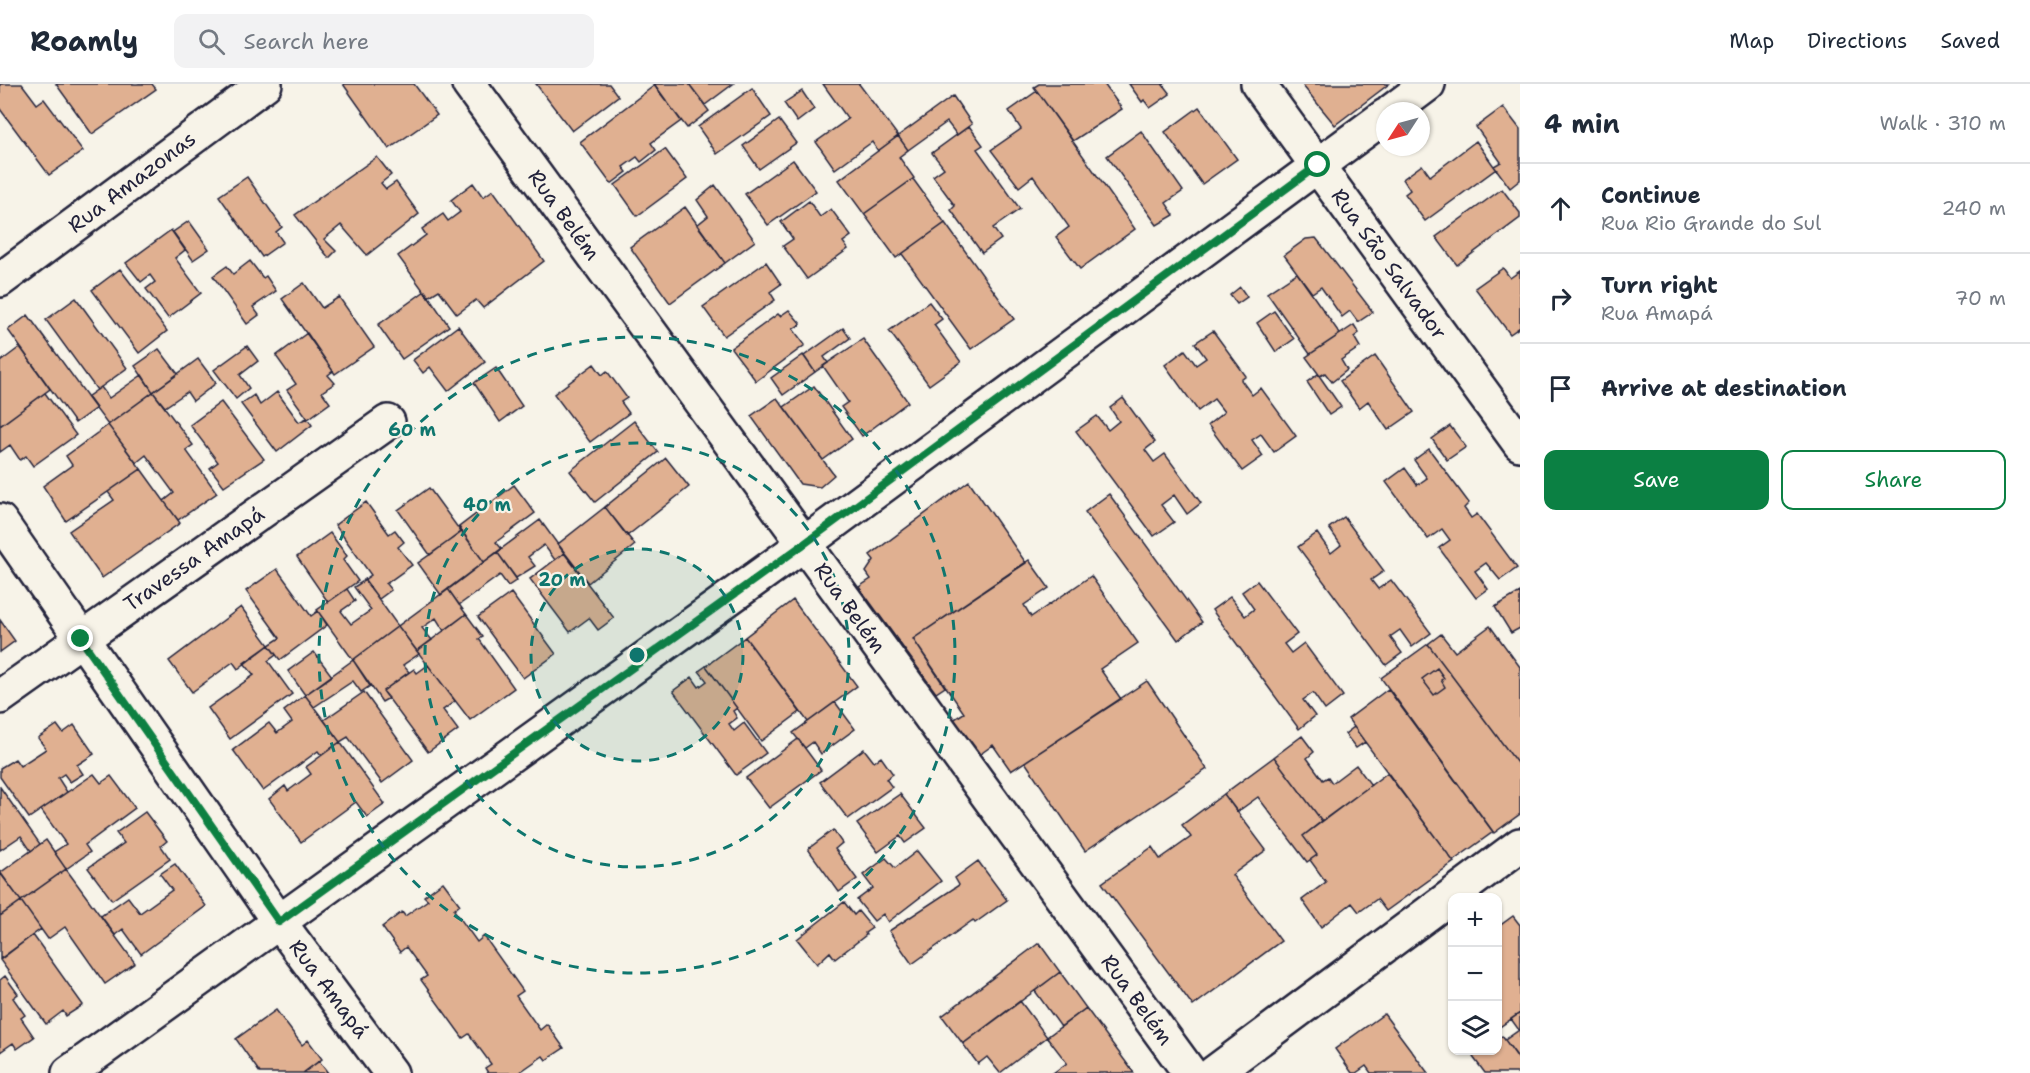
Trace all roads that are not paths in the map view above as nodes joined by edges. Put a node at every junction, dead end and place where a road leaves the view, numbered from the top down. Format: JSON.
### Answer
{"nodes":[{"id":1,"x":265,"y":84,"type":"edge"},
{"id":2,"x":469,"y":84,"type":"edge"},
{"id":3,"x":1258,"y":84,"type":"edge"},
{"id":4,"x":1428,"y":84,"type":"edge"},
{"id":5,"x":1404,"y":102,"type":"edge"},
{"id":6,"x":1376,"y":123,"type":"edge"},
{"id":7,"x":1318,"y":165,"type":"junction"},
{"id":8,"x":0,"y":280,"type":"edge"},
{"id":9,"x":387,"y":422,"type":"dead end"},
{"id":10,"x":1520,"y":444,"type":"edge"},
{"id":11,"x":0,"y":521,"type":"edge"},
{"id":12,"x":804,"y":544,"type":"junction"},
{"id":13,"x":81,"y":639,"type":"junction"},
{"id":14,"x":0,"y":697,"type":"edge"},
{"id":15,"x":1520,"y":845,"type":"edge"},
{"id":16,"x":279,"y":922,"type":"junction"},
{"id":17,"x":69,"y":1073,"type":"edge"},
{"id":18,"x":391,"y":1073,"type":"edge"},
{"id":19,"x":1190,"y":1073,"type":"edge"},
{"id":20,"x":1214,"y":1073,"type":"edge"}],
"edges":[{"from":1,"to":8,"type":"street","name":"Rua Amazonas"},
{"from":2,"to":12,"type":"street","name":"Rua Belém"},
{"from":3,"to":7,"type":"street","name":"Rua São Salvador"},
{"from":4,"to":5,"type":"street"},
{"from":6,"to":7,"type":"street"},
{"from":7,"to":10,"type":"street","name":"Rua São Salvador"},
{"from":7,"to":12,"type":"street"},
{"from":9,"to":13,"type":"street","name":"Travessa Amapá"},
{"from":11,"to":13,"type":"street","name":"Rua Amapá"},
{"from":12,"to":16,"type":"street"},
{"from":12,"to":19,"type":"street","name":"Rua Belém"},
{"from":13,"to":14,"type":"street","name":"Travessa Amapá"},
{"from":13,"to":16,"type":"street","name":"Rua Amapá"},
{"from":15,"to":20,"type":"street"},
{"from":16,"to":17,"type":"street"},
{"from":16,"to":18,"type":"street","name":"Rua Amapá"}]}
